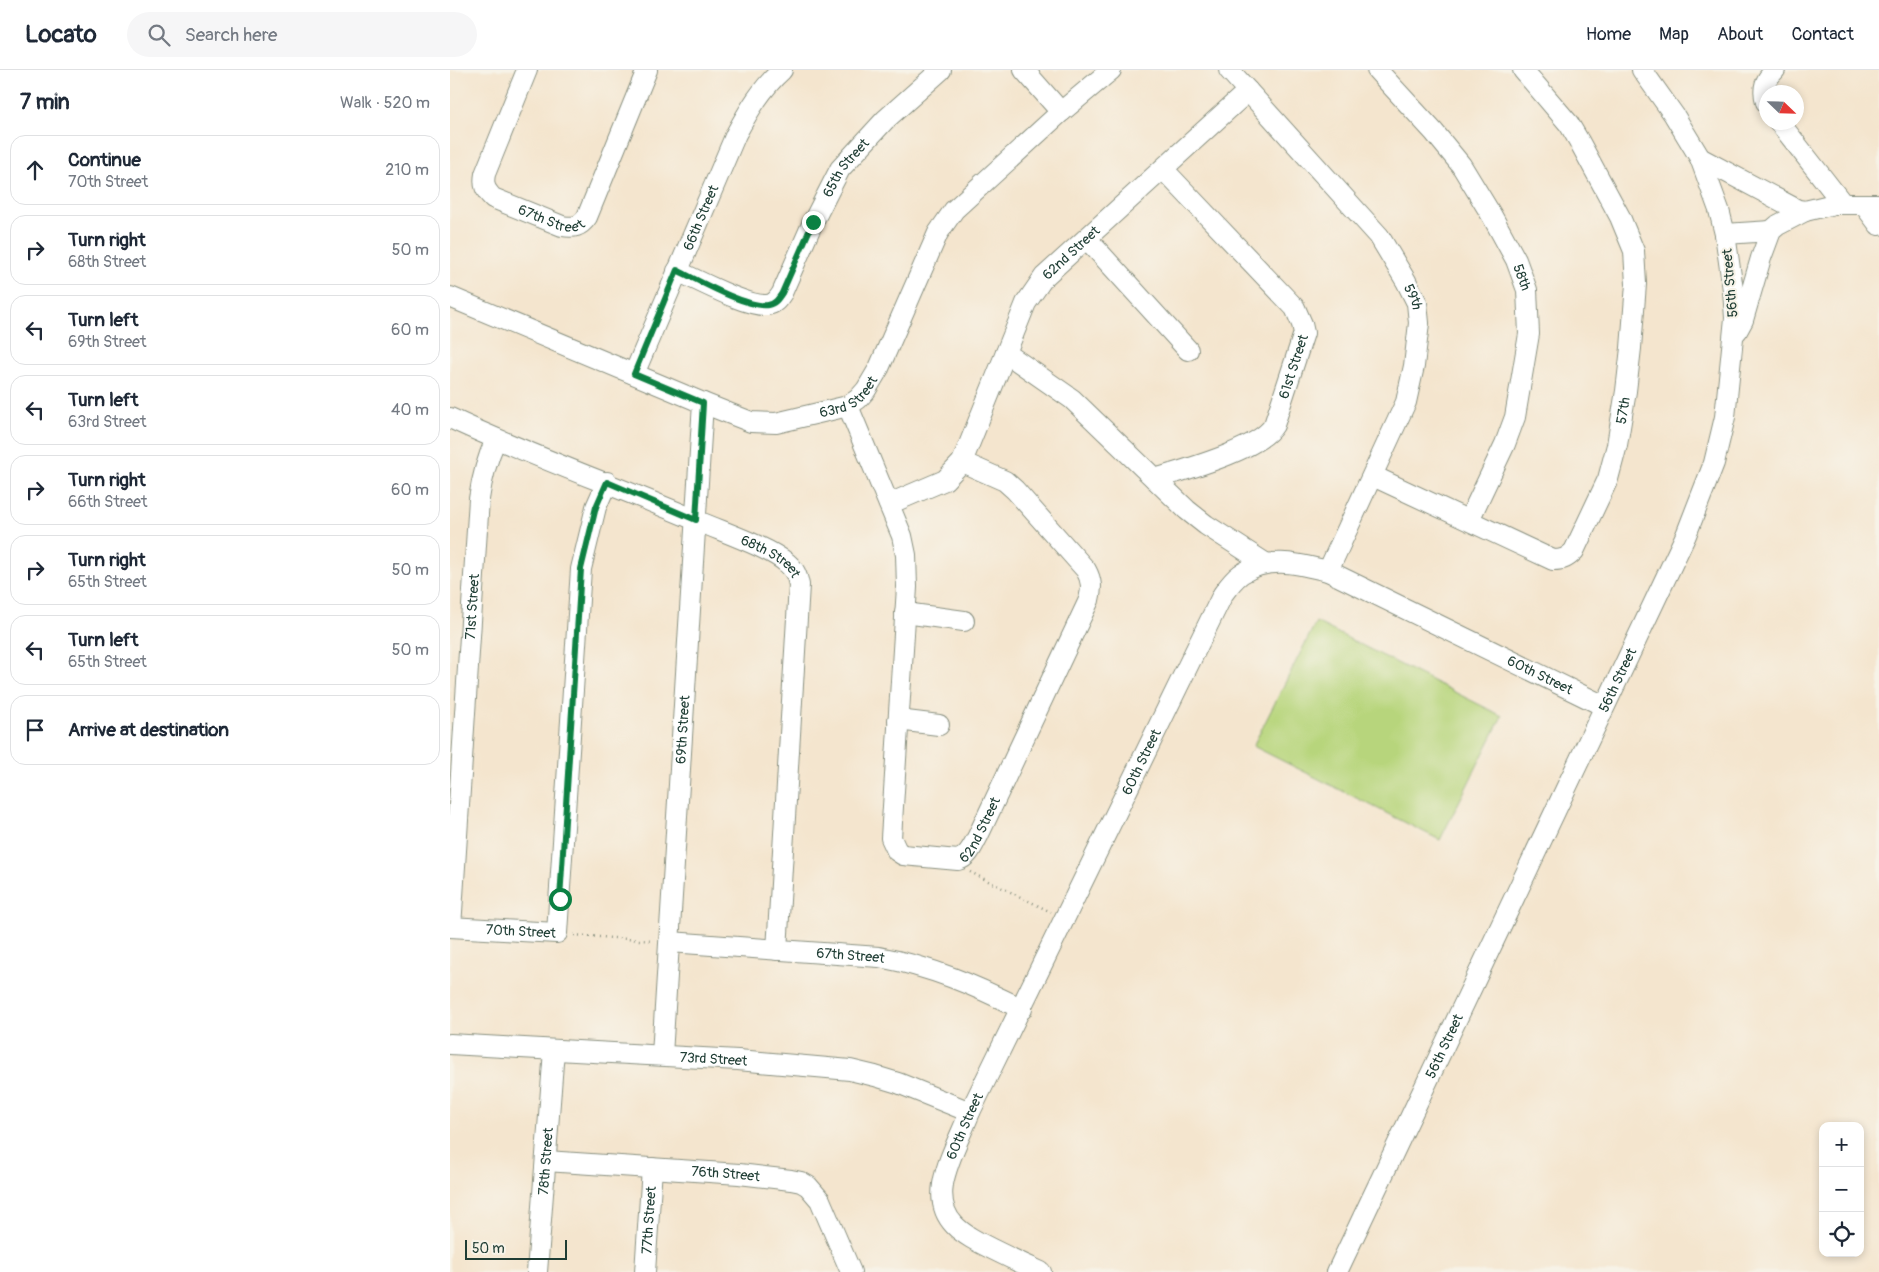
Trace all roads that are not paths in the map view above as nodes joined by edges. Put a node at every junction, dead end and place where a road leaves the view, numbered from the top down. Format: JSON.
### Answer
{"nodes":[{"id":1,"x":527,"y":70,"type":"edge"},
{"id":2,"x":647,"y":70,"type":"edge"},
{"id":3,"x":782,"y":70,"type":"edge"},
{"id":4,"x":941,"y":70,"type":"edge"},
{"id":5,"x":1024,"y":70,"type":"edge"},
{"id":6,"x":1111,"y":70,"type":"edge"},
{"id":7,"x":1229,"y":70,"type":"edge"},
{"id":8,"x":1377,"y":70,"type":"edge"},
{"id":9,"x":1523,"y":70,"type":"edge"},
{"id":10,"x":1642,"y":70,"type":"edge"},
{"id":11,"x":1775,"y":70,"type":"edge"},
{"id":12,"x":1764,"y":85,"type":"edge"},
{"id":13,"x":1248,"y":91,"type":"junction"},
{"id":14,"x":1061,"y":112,"type":"junction"},
{"id":15,"x":1785,"y":130,"type":"edge"},
{"id":16,"x":1700,"y":158,"type":"junction"},
{"id":17,"x":1163,"y":169,"type":"junction"},
{"id":18,"x":1843,"y":204,"type":"junction"},
{"id":19,"x":1871,"y":204,"type":"edge"},
{"id":20,"x":1805,"y":211,"type":"junction"},
{"id":21,"x":1879,"y":225,"type":"edge"},
{"id":22,"x":1771,"y":231,"type":"junction"},
{"id":23,"x":1725,"y":234,"type":"junction"},
{"id":24,"x":1087,"y":239,"type":"junction"},
{"id":25,"x":677,"y":270,"type":"junction"},
{"id":26,"x":450,"y":297,"type":"edge"},
{"id":27,"x":1733,"y":338,"type":"junction"},
{"id":28,"x":1188,"y":350,"type":"dead end"},
{"id":29,"x":1006,"y":352,"type":"junction"},
{"id":30,"x":634,"y":374,"type":"junction"},
{"id":31,"x":703,"y":403,"type":"junction"},
{"id":32,"x":848,"y":406,"type":"junction"},
{"id":33,"x":450,"y":418,"type":"edge"},
{"id":34,"x":496,"y":439,"type":"junction"},
{"id":35,"x":962,"y":462,"type":"junction"},
{"id":36,"x":1373,"y":476,"type":"junction"},
{"id":37,"x":1155,"y":480,"type":"junction"},
{"id":38,"x":607,"y":482,"type":"junction"},
{"id":39,"x":889,"y":504,"type":"junction"},
{"id":40,"x":696,"y":520,"type":"junction"},
{"id":41,"x":1469,"y":520,"type":"junction"},
{"id":42,"x":1265,"y":563,"type":"junction"},
{"id":43,"x":1328,"y":571,"type":"junction"},
{"id":44,"x":905,"y":613,"type":"junction"},
{"id":45,"x":964,"y":621,"type":"dead end"},
{"id":46,"x":1604,"y":706,"type":"junction"},
{"id":47,"x":898,"y":720,"type":"junction"},
{"id":48,"x":939,"y":725,"type":"dead end"},
{"id":49,"x":451,"y":927,"type":"edge"},
{"id":50,"x":670,"y":942,"type":"junction"},
{"id":51,"x":776,"y":950,"type":"junction"},
{"id":52,"x":1022,"y":1009,"type":"junction"},
{"id":53,"x":450,"y":1044,"type":"edge"},
{"id":54,"x":554,"y":1050,"type":"junction"},
{"id":55,"x":662,"y":1055,"type":"junction"},
{"id":56,"x":970,"y":1112,"type":"junction"},
{"id":57,"x":546,"y":1161,"type":"junction"},
{"id":58,"x":652,"y":1168,"type":"junction"},
{"id":59,"x":1007,"y":1265,"type":"edge"},
{"id":60,"x":650,"y":1271,"type":"edge"},
{"id":61,"x":538,"y":1272,"type":"edge"},
{"id":62,"x":851,"y":1272,"type":"edge"},
{"id":63,"x":1041,"y":1272,"type":"edge"},
{"id":64,"x":1337,"y":1272,"type":"edge"}],
"edges":[{"from":1,"to":2,"type":"street","name":"67th Street"},
{"from":3,"to":25,"type":"street","name":"66th Street"},
{"from":4,"to":25,"type":"street","name":"65th Street"},
{"from":5,"to":14,"type":"street"},
{"from":6,"to":14,"type":"street","name":"63rd Street"},
{"from":7,"to":13,"type":"street","name":"59th"},
{"from":8,"to":41,"type":"street","name":"58th"},
{"from":9,"to":41,"type":"street","name":"57th"},
{"from":10,"to":16,"type":"street","name":"56th Street"},
{"from":11,"to":12,"type":"street"},
{"from":13,"to":17,"type":"street","name":"62nd Street"},
{"from":13,"to":36,"type":"street","name":"59th"},
{"from":14,"to":32,"type":"street","name":"63rd Street"},
{"from":15,"to":18,"type":"street"},
{"from":16,"to":20,"type":"street"},
{"from":16,"to":23,"type":"street","name":"56th Street"},
{"from":17,"to":24,"type":"street","name":"62nd Street"},
{"from":17,"to":37,"type":"street","name":"61st Street"},
{"from":18,"to":19,"type":"street"},
{"from":18,"to":20,"type":"street"},
{"from":19,"to":21,"type":"street"},
{"from":20,"to":22,"type":"street"},
{"from":22,"to":23,"type":"street"},
{"from":22,"to":27,"type":"street"},
{"from":23,"to":27,"type":"street","name":"56th Street"},
{"from":24,"to":28,"type":"street"},
{"from":24,"to":29,"type":"street","name":"62nd Street"},
{"from":25,"to":30,"type":"street","name":"66th Street"},
{"from":26,"to":30,"type":"street","name":"63rd Street"},
{"from":27,"to":46,"type":"street","name":"56th Street"},
{"from":29,"to":35,"type":"street","name":"62nd Street"},
{"from":29,"to":37,"type":"street"},
{"from":30,"to":31,"type":"street","name":"63rd Street"},
{"from":31,"to":32,"type":"street","name":"63rd Street"},
{"from":31,"to":40,"type":"street","name":"69th Street"},
{"from":32,"to":39,"type":"street","name":"62nd Street"},
{"from":33,"to":34,"type":"street","name":"68th Street"},
{"from":34,"to":38,"type":"street","name":"68th Street"},
{"from":34,"to":49,"type":"street","name":"71st Street"},
{"from":35,"to":39,"type":"street","name":"62nd Street"},
{"from":35,"to":47,"type":"street","name":"62nd Street"},
{"from":36,"to":41,"type":"street","name":"57th"},
{"from":36,"to":43,"type":"street","name":"59th"},
{"from":37,"to":42,"type":"street"},
{"from":38,"to":40,"type":"street","name":"68th Street"},
{"from":38,"to":49,"type":"street","name":"70th Street"},
{"from":39,"to":44,"type":"street","name":"62nd Street"},
{"from":40,"to":50,"type":"street","name":"69th Street"},
{"from":40,"to":51,"type":"street","name":"68th Street"},
{"from":42,"to":43,"type":"street","name":"60th Street"},
{"from":42,"to":52,"type":"street","name":"60th Street"},
{"from":43,"to":46,"type":"street","name":"60th Street"},
{"from":44,"to":45,"type":"street"},
{"from":44,"to":47,"type":"street","name":"62nd Street"},
{"from":46,"to":64,"type":"street","name":"56th Street"},
{"from":47,"to":48,"type":"street"},
{"from":50,"to":51,"type":"street","name":"67th Street"},
{"from":50,"to":55,"type":"street","name":"69th Street"},
{"from":51,"to":52,"type":"street","name":"67th Street"},
{"from":52,"to":56,"type":"street","name":"60th Street"},
{"from":53,"to":54,"type":"street","name":"73rd Street"},
{"from":54,"to":55,"type":"street","name":"73rd Street"},
{"from":54,"to":57,"type":"street","name":"78th Street"},
{"from":55,"to":56,"type":"street","name":"73rd Street"},
{"from":56,"to":59,"type":"street","name":"60th Street"},
{"from":57,"to":58,"type":"street","name":"76th Street"},
{"from":57,"to":61,"type":"street","name":"78th Street"},
{"from":58,"to":60,"type":"street","name":"77th Street"},
{"from":58,"to":62,"type":"street","name":"76th Street"},
{"from":59,"to":63,"type":"street","name":"60th Street"}]}
